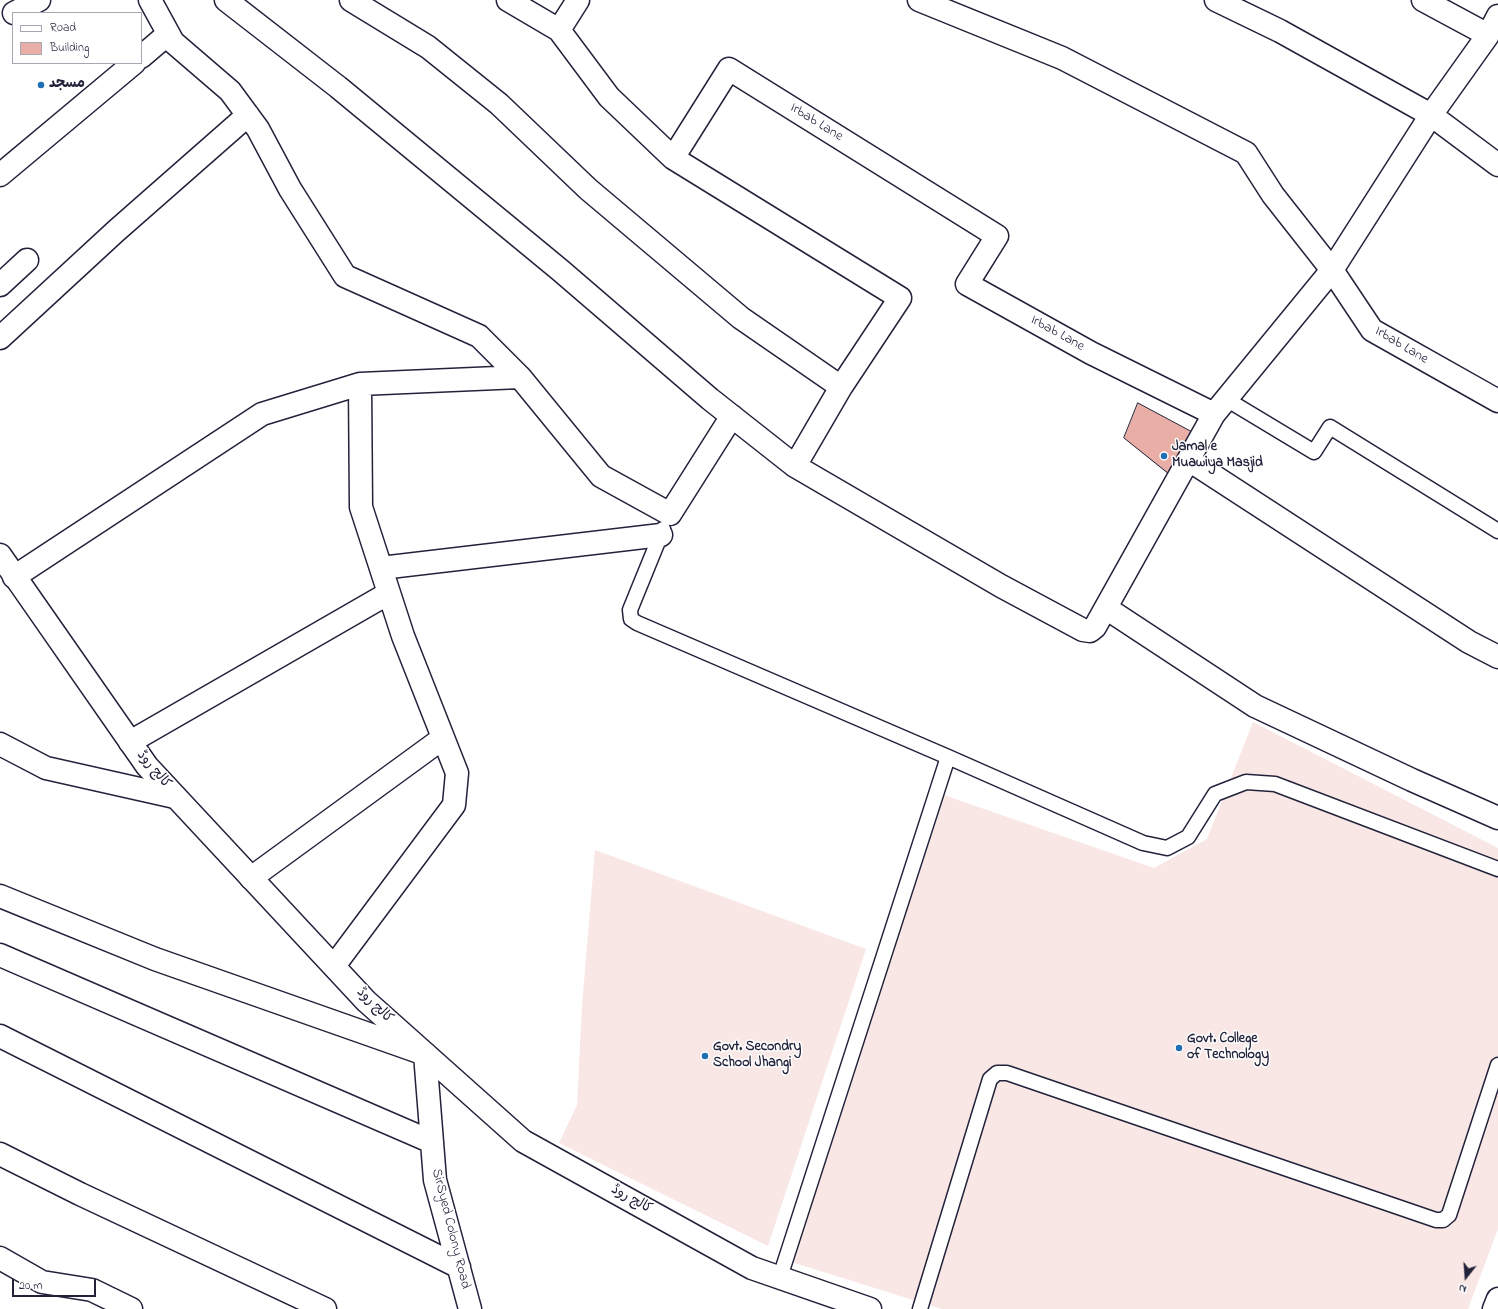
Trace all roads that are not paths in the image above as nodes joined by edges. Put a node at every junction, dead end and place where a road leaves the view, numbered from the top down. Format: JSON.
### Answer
{"nodes":[{"id":1,"x":39,"y":0,"type":"edge"},
{"id":2,"x":150,"y":0,"type":"edge"},
{"id":3,"x":226,"y":0,"type":"edge"},
{"id":4,"x":350,"y":0,"type":"edge"},
{"id":5,"x":508,"y":0,"type":"edge"},
{"id":6,"x":578,"y":0,"type":"edge"},
{"id":7,"x":919,"y":0,"type":"edge"},
{"id":8,"x":1216,"y":0,"type":"edge"},
{"id":9,"x":1423,"y":0,"type":"edge"},
{"id":10,"x":15,"y":12,"type":"edge"},
{"id":11,"x":12,"y":14,"type":"edge"},
{"id":12,"x":0,"y":21,"type":"edge"},
{"id":13,"x":559,"y":30,"type":"junction"},
{"id":14,"x":1495,"y":32,"type":"edge"},
{"id":15,"x":168,"y":34,"type":"junction"},
{"id":16,"x":142,"y":56,"type":"edge"},
{"id":17,"x":133,"y":64,"type":"edge"},
{"id":18,"x":248,"y":115,"type":"junction"},
{"id":19,"x":1431,"y":115,"type":"junction"},
{"id":20,"x":673,"y":158,"type":"junction"},
{"id":21,"x":1498,"y":165,"type":"edge"},
{"id":22,"x":0,"y":175,"type":"edge"},
{"id":23,"x":27,"y":260,"type":"dead end"},
{"id":24,"x":1332,"y":270,"type":"junction"},
{"id":25,"x":0,"y":285,"type":"edge"},
{"id":26,"x":0,"y":338,"type":"edge"},
{"id":27,"x":520,"y":377,"type":"junction"},
{"id":28,"x":360,"y":384,"type":"junction"},
{"id":29,"x":842,"y":386,"type":"junction"},
{"id":30,"x":1498,"y":401,"type":"edge"},
{"id":31,"x":1220,"y":407,"type":"junction"},
{"id":32,"x":732,"y":416,"type":"junction"},
{"id":33,"x":1188,"y":460,"type":"junction"},
{"id":34,"x":795,"y":466,"type":"junction"},
{"id":35,"x":670,"y":514,"type":"junction"},
{"id":36,"x":1498,"y":531,"type":"edge"},
{"id":37,"x":661,"y":535,"type":"junction"},
{"id":38,"x":0,"y":555,"type":"edge"},
{"id":39,"x":381,"y":568,"type":"junction"},
{"id":40,"x":14,"y":577,"type":"junction"},
{"id":41,"x":389,"y":593,"type":"junction"},
{"id":42,"x":1106,"y":608,"type":"junction"},
{"id":43,"x":1498,"y":657,"type":"edge"},
{"id":44,"x":443,"y":738,"type":"junction"},
{"id":45,"x":130,"y":742,"type":"junction"},
{"id":46,"x":0,"y":744,"type":"edge"},
{"id":47,"x":948,"y":756,"type":"junction"},
{"id":48,"x":176,"y":797,"type":"junction"},
{"id":49,"x":1498,"y":818,"type":"edge"},
{"id":50,"x":1498,"y":869,"type":"edge"},
{"id":51,"x":251,"y":878,"type":"junction"},
{"id":52,"x":0,"y":896,"type":"edge"},
{"id":53,"x":0,"y":955,"type":"edge"},
{"id":54,"x":334,"y":966,"type":"junction"},
{"id":55,"x":0,"y":1036,"type":"edge"},
{"id":56,"x":426,"y":1054,"type":"junction"},
{"id":57,"x":1498,"y":1065,"type":"edge"},
{"id":58,"x":432,"y":1142,"type":"junction"},
{"id":59,"x":0,"y":1154,"type":"edge"},
{"id":60,"x":0,"y":1258,"type":"edge"},
{"id":61,"x":459,"y":1268,"type":"junction"},
{"id":62,"x":780,"y":1278,"type":"junction"},
{"id":63,"x":1498,"y":1299,"type":"edge"},
{"id":64,"x":131,"y":1309,"type":"edge"},
{"id":65,"x":324,"y":1309,"type":"edge"},
{"id":66,"x":470,"y":1309,"type":"edge"},
{"id":67,"x":870,"y":1309,"type":"edge"},
{"id":68,"x":920,"y":1309,"type":"edge"},
{"id":69,"x":1494,"y":1309,"type":"edge"}],
"edges":[{"from":1,"to":10,"type":"street"},
{"from":2,"to":15,"type":"street"},
{"from":3,"to":32,"type":"street"},
{"from":4,"to":29,"type":"street"},
{"from":5,"to":13,"type":"street"},
{"from":6,"to":13,"type":"street"},
{"from":7,"to":24,"type":"street","name":"Irbab Lane"},
{"from":8,"to":19,"type":"street"},
{"from":9,"to":14,"type":"street"},
{"from":11,"to":12,"type":"street"},
{"from":13,"to":20,"type":"street"},
{"from":14,"to":19,"type":"street"},
{"from":15,"to":16,"type":"street"},
{"from":15,"to":18,"type":"street"},
{"from":17,"to":22,"type":"street"},
{"from":18,"to":26,"type":"street"},
{"from":18,"to":27,"type":"street"},
{"from":19,"to":21,"type":"street"},
{"from":19,"to":24,"type":"street"},
{"from":20,"to":29,"type":"street"},
{"from":20,"to":31,"type":"street","name":"Irbab Lane"},
{"from":23,"to":25,"type":"street"},
{"from":24,"to":30,"type":"street","name":"Irbab Lane"},
{"from":24,"to":31,"type":"street"},
{"from":27,"to":28,"type":"street"},
{"from":27,"to":35,"type":"street"},
{"from":28,"to":39,"type":"street"},
{"from":28,"to":40,"type":"street"},
{"from":29,"to":34,"type":"street"},
{"from":31,"to":33,"type":"street"},
{"from":31,"to":36,"type":"lane"},
{"from":32,"to":34,"type":"street"},
{"from":32,"to":35,"type":"street"},
{"from":33,"to":42,"type":"street"},
{"from":33,"to":43,"type":"street"},
{"from":34,"to":42,"type":"street"},
{"from":35,"to":37,"type":"lane"},
{"from":37,"to":39,"type":"street"},
{"from":37,"to":47,"type":"lane"},
{"from":38,"to":40,"type":"street","name":"کالج روڈ"},
{"from":39,"to":41,"type":"street"},
{"from":40,"to":45,"type":"street","name":"کالج روڈ"},
{"from":41,"to":44,"type":"street"},
{"from":41,"to":45,"type":"street"},
{"from":42,"to":49,"type":"street"},
{"from":44,"to":51,"type":"street"},
{"from":44,"to":54,"type":"street"},
{"from":45,"to":48,"type":"street","name":"کالج روڈ"},
{"from":46,"to":48,"type":"street"},
{"from":47,"to":50,"type":"lane"},
{"from":47,"to":62,"type":"lane"},
{"from":48,"to":51,"type":"street","name":"کالج روڈ"},
{"from":51,"to":54,"type":"street","name":"کالج روڈ"},
{"from":52,"to":56,"type":"street"},
{"from":53,"to":58,"type":"street"},
{"from":54,"to":56,"type":"street","name":"کالج روڈ"},
{"from":55,"to":61,"type":"street"},
{"from":56,"to":58,"type":"street","name":"SirSyed Colony Road"},
{"from":56,"to":62,"type":"street","name":"کالج روڈ"},
{"from":57,"to":68,"type":"lane"},
{"from":58,"to":61,"type":"street","name":"SirSyed Colony Road"},
{"from":59,"to":65,"type":"street"},
{"from":60,"to":64,"type":"street"},
{"from":61,"to":66,"type":"street","name":"SirSyed Colony Road"},
{"from":62,"to":67,"type":"street","name":"کالج روڈ"},
{"from":63,"to":69,"type":"street"}]}
